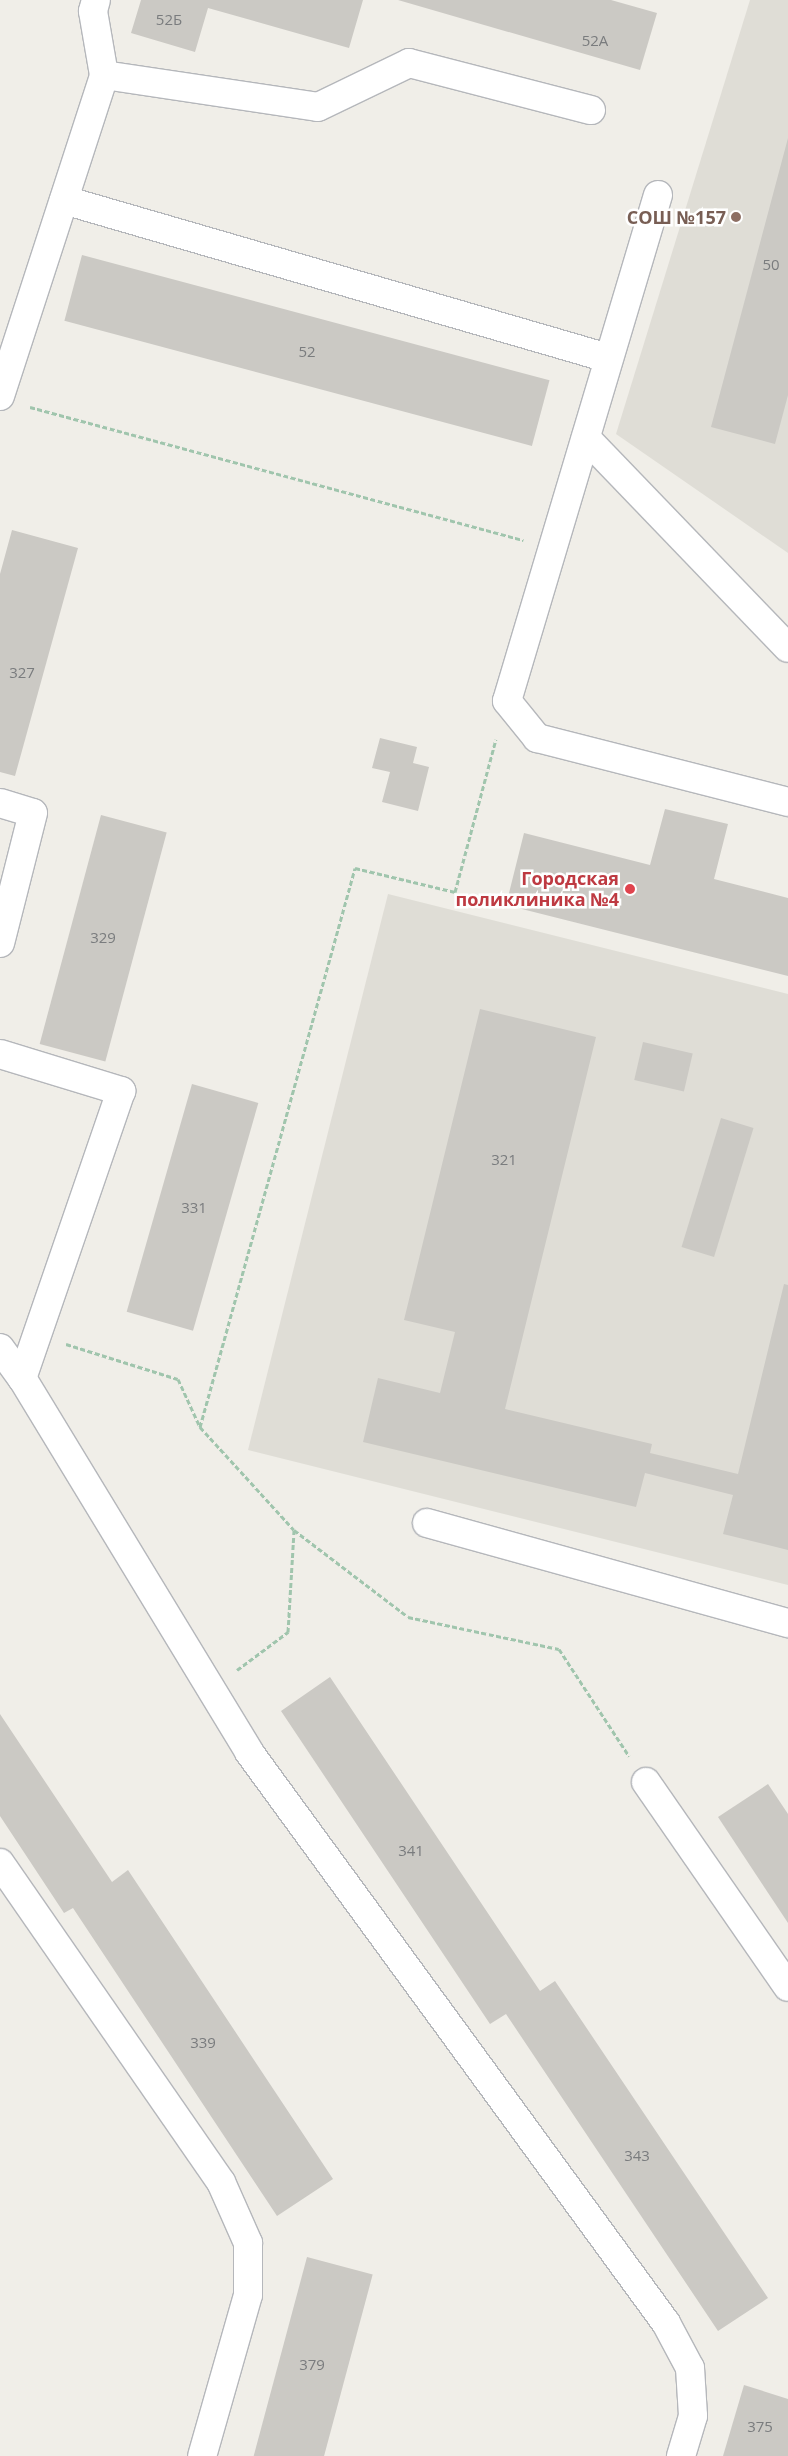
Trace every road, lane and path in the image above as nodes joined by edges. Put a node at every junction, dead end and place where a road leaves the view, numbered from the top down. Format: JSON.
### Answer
{"nodes":[{"id":1,"x":96,"y":0,"type":"edge"},
{"id":2,"x":104,"y":75,"type":"junction"},
{"id":3,"x":592,"y":110,"type":"dead end"},
{"id":4,"x":658,"y":195,"type":"dead end"},
{"id":5,"x":64,"y":200,"type":"junction"},
{"id":6,"x":608,"y":358,"type":"junction"},
{"id":7,"x":4,"y":365,"type":"edge"},
{"id":8,"x":0,"y":396,"type":"edge"},
{"id":9,"x":29,"y":407,"type":"dead end"},
{"id":10,"x":586,"y":438,"type":"junction"},
{"id":11,"x":553,"y":548,"type":"junction"},
{"id":12,"x":788,"y":648,"type":"edge"},
{"id":13,"x":507,"y":701,"type":"junction"},
{"id":14,"x":788,"y":802,"type":"edge"},
{"id":15,"x":0,"y":804,"type":"edge"},
{"id":16,"x":0,"y":943,"type":"edge"},
{"id":17,"x":0,"y":1054,"type":"edge"},
{"id":18,"x":37,"y":1335,"type":"junction"},
{"id":19,"x":0,"y":1348,"type":"edge"},
{"id":20,"x":22,"y":1378,"type":"junction"},
{"id":21,"x":200,"y":1427,"type":"junction"},
{"id":22,"x":427,"y":1523,"type":"dead end"},
{"id":23,"x":294,"y":1530,"type":"junction"},
{"id":24,"x":788,"y":1622,"type":"edge"},
{"id":25,"x":211,"y":1689,"type":"junction"},
{"id":26,"x":646,"y":1782,"type":"joint"},
{"id":27,"x":0,"y":1863,"type":"edge"},
{"id":28,"x":788,"y":1987,"type":"edge"},
{"id":29,"x":202,"y":2456,"type":"edge"},
{"id":30,"x":681,"y":2456,"type":"edge"}],
"edges":[{"from":1,"to":2,"type":"lane"},
{"from":2,"to":3,"type":"lane"},
{"from":2,"to":5,"type":"lane"},
{"from":4,"to":6,"type":"lane"},
{"from":5,"to":6,"type":"lane"},
{"from":5,"to":7,"type":"lane"},
{"from":6,"to":10,"type":"lane"},
{"from":7,"to":8,"type":"lane"},
{"from":9,"to":11,"type":"path"},
{"from":10,"to":11,"type":"lane"},
{"from":10,"to":12,"type":"lane"},
{"from":11,"to":13,"type":"lane"},
{"from":13,"to":14,"type":"lane"},
{"from":13,"to":21,"type":"path"},
{"from":15,"to":16,"type":"lane"},
{"from":17,"to":18,"type":"lane"},
{"from":18,"to":20,"type":"lane"},
{"from":18,"to":21,"type":"path"},
{"from":19,"to":20,"type":"lane"},
{"from":20,"to":25,"type":"lane"},
{"from":21,"to":23,"type":"path"},
{"from":22,"to":24,"type":"lane"},
{"from":23,"to":25,"type":"path"},
{"from":23,"to":26,"type":"path"},
{"from":25,"to":30,"type":"lane"},
{"from":26,"to":28,"type":"lane"},
{"from":27,"to":29,"type":"lane"}]}
